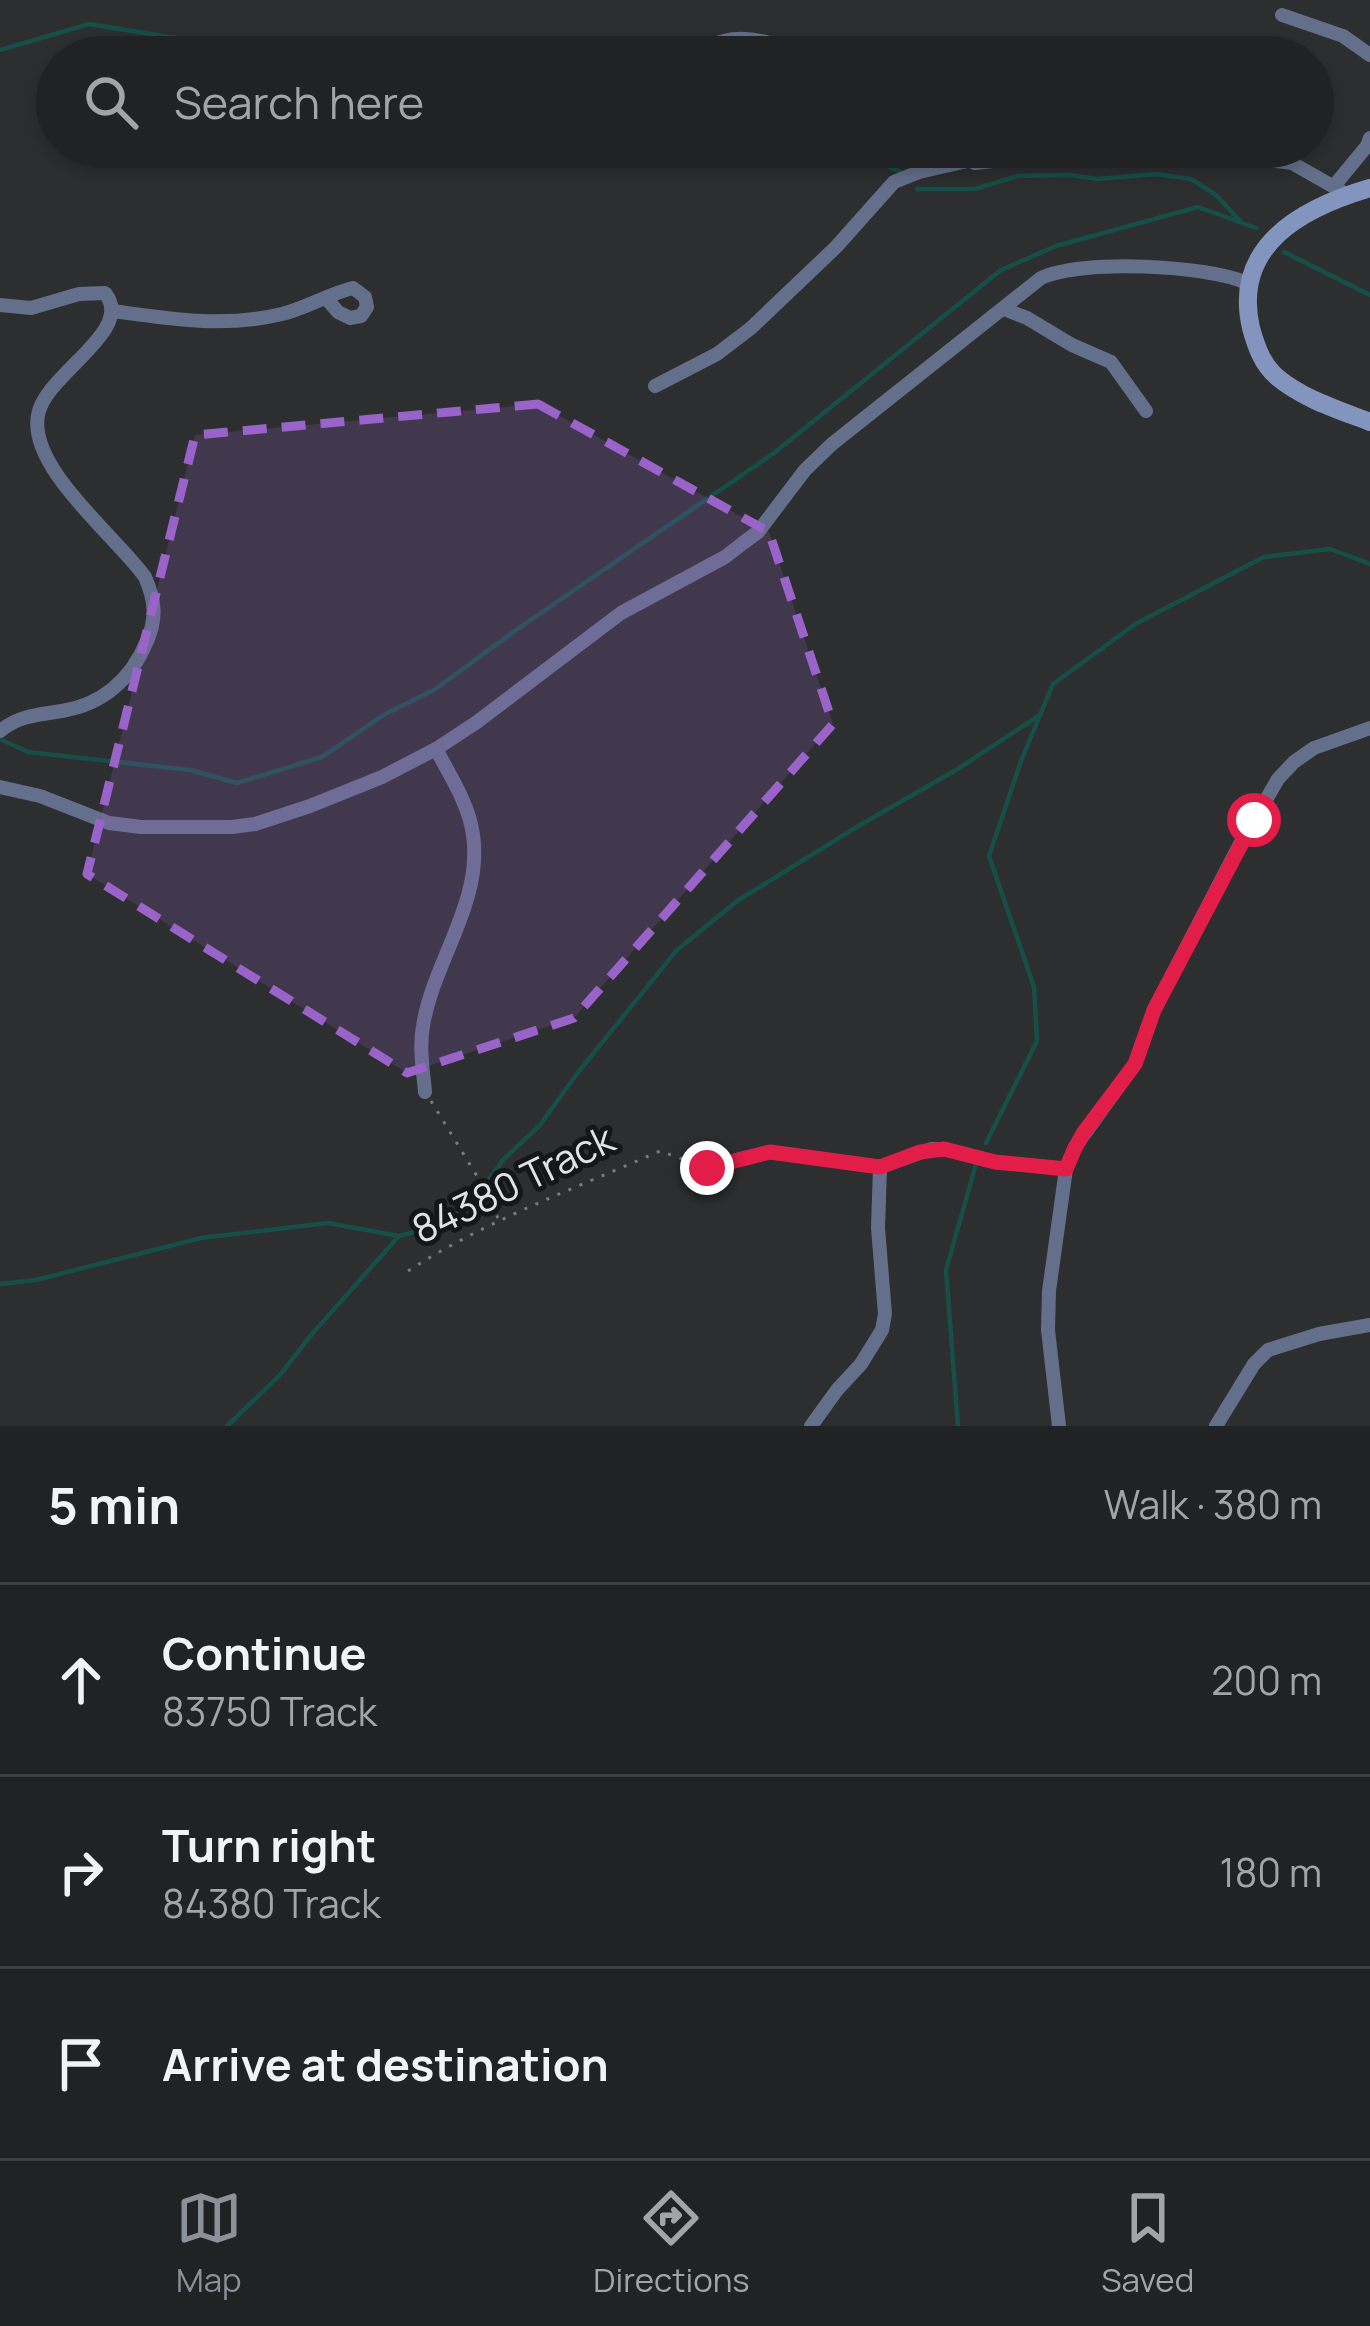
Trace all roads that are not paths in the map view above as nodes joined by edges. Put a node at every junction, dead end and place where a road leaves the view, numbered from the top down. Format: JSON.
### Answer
{"nodes":[{"id":1,"x":1282,"y":15,"type":"dead end"},
{"id":2,"x":1370,"y":55,"type":"edge"},
{"id":3,"x":1370,"y":138,"type":"edge"},
{"id":4,"x":937,"y":168,"type":"edge"},
{"id":5,"x":1300,"y":168,"type":"edge"},
{"id":6,"x":1370,"y":188,"type":"edge"},
{"id":7,"x":1341,"y":190,"type":"junction"},
{"id":8,"x":1247,"y":283,"type":"junction"},
{"id":9,"x":326,"y":298,"type":"dead end"},
{"id":10,"x":0,"y":305,"type":"edge"},
{"id":11,"x":1004,"y":308,"type":"junction"},
{"id":12,"x":113,"y":311,"type":"junction"},
{"id":13,"x":655,"y":386,"type":"dead end"},
{"id":14,"x":1146,"y":411,"type":"dead end"},
{"id":15,"x":1370,"y":422,"type":"edge"},
{"id":16,"x":1370,"y":728,"type":"edge"},
{"id":17,"x":0,"y":731,"type":"edge"},
{"id":18,"x":436,"y":749,"type":"junction"},
{"id":19,"x":0,"y":788,"type":"edge"},
{"id":20,"x":424,"y":1092,"type":"road end"},
{"id":21,"x":880,"y":1167,"type":"junction"},
{"id":22,"x":707,"y":1168,"type":"road end"},
{"id":23,"x":1066,"y":1169,"type":"junction"},
{"id":24,"x":1370,"y":1325,"type":"edge"},
{"id":25,"x":812,"y":1426,"type":"edge"},
{"id":26,"x":1059,"y":1426,"type":"edge"},
{"id":27,"x":1216,"y":1426,"type":"edge"}],
"edges":[{"from":1,"to":2,"type":"street"},
{"from":3,"to":7,"type":"street"},
{"from":4,"to":13,"type":"street"},
{"from":5,"to":7,"type":"street"},
{"from":6,"to":7,"type":"street"},
{"from":7,"to":8,"type":"street"},
{"from":8,"to":11,"type":"street"},
{"from":8,"to":15,"type":"street"},
{"from":9,"to":12,"type":"street"},
{"from":10,"to":12,"type":"street"},
{"from":11,"to":14,"type":"street"},
{"from":11,"to":18,"type":"street"},
{"from":12,"to":17,"type":"street"},
{"from":16,"to":23,"type":"street"},
{"from":18,"to":19,"type":"street"},
{"from":18,"to":20,"type":"street"},
{"from":21,"to":22,"type":"street"},
{"from":21,"to":23,"type":"street"},
{"from":21,"to":25,"type":"street"},
{"from":23,"to":26,"type":"street"},
{"from":24,"to":27,"type":"street"}]}
